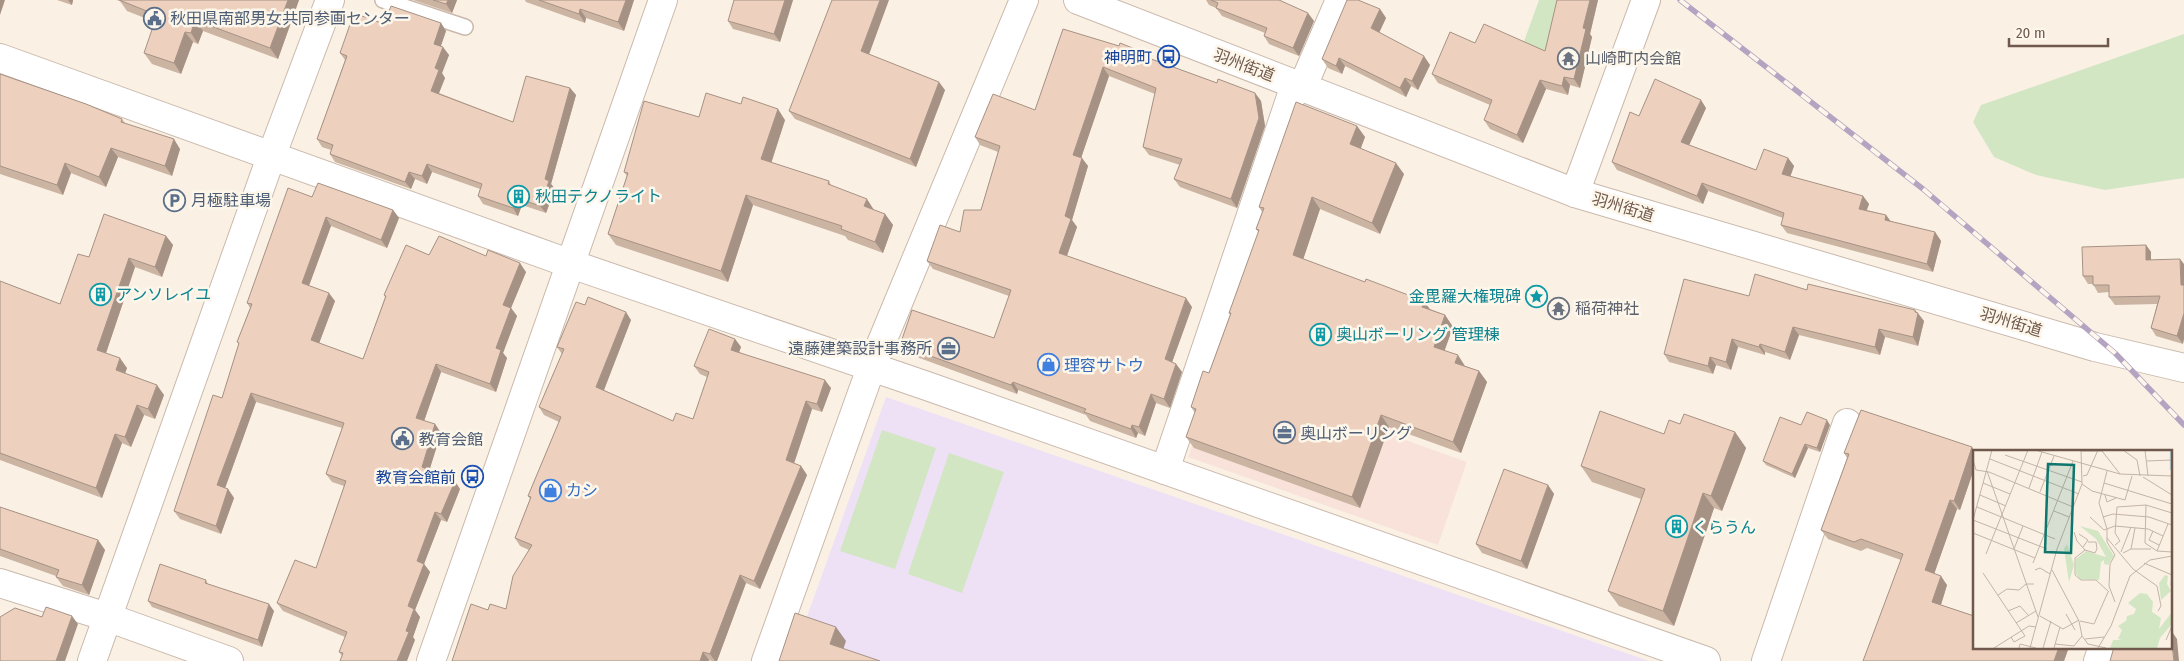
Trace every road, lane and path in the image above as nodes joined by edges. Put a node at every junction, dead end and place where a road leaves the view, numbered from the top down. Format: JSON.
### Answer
{"nodes":[{"id":1,"x":330,"y":0,"type":"edge"},
{"id":2,"x":383,"y":0,"type":"edge"},
{"id":3,"x":663,"y":0,"type":"edge"},
{"id":4,"x":1024,"y":0,"type":"edge"},
{"id":5,"x":1078,"y":0,"type":"edge"},
{"id":6,"x":1340,"y":0,"type":"edge"},
{"id":7,"x":1646,"y":0,"type":"edge"},
{"id":8,"x":465,"y":27,"type":"dead end"},
{"id":9,"x":0,"y":58,"type":"edge"},
{"id":10,"x":1298,"y":86,"type":"junction"},
{"id":11,"x":271,"y":158,"type":"junction"},
{"id":12,"x":1575,"y":192,"type":"junction"},
{"id":13,"x":571,"y":264,"type":"junction"},
{"id":14,"x":871,"y":368,"type":"junction"},
{"id":15,"x":2184,"y":368,"type":"edge"},
{"id":16,"x":1847,"y":423,"type":"dead end"},
{"id":17,"x":1165,"y":470,"type":"junction"},
{"id":18,"x":0,"y":583,"type":"edge"},
{"id":19,"x":107,"y":617,"type":"junction"},
{"id":20,"x":2102,"y":648,"type":"edge"},
{"id":21,"x":92,"y":661,"type":"edge"},
{"id":22,"x":229,"y":661,"type":"edge"},
{"id":23,"x":431,"y":661,"type":"edge"},
{"id":24,"x":766,"y":661,"type":"edge"},
{"id":25,"x":1706,"y":661,"type":"edge"},
{"id":26,"x":1766,"y":661,"type":"edge"},
{"id":27,"x":2098,"y":661,"type":"edge"}],
"edges":[{"from":1,"to":11,"type":"street"},
{"from":2,"to":8,"type":"lane"},
{"from":3,"to":13,"type":"street"},
{"from":4,"to":14,"type":"street"},
{"from":5,"to":10,"type":"street","name":"羽州街道"},
{"from":6,"to":10,"type":"street"},
{"from":7,"to":12,"type":"street"},
{"from":9,"to":11,"type":"street"},
{"from":10,"to":12,"type":"street","name":"羽州街道"},
{"from":10,"to":17,"type":"street"},
{"from":11,"to":13,"type":"street"},
{"from":11,"to":19,"type":"street"},
{"from":12,"to":15,"type":"street","name":"羽州街道"},
{"from":13,"to":14,"type":"street"},
{"from":13,"to":23,"type":"street"},
{"from":14,"to":17,"type":"street"},
{"from":14,"to":24,"type":"street"},
{"from":16,"to":26,"type":"street"},
{"from":17,"to":25,"type":"street"},
{"from":18,"to":19,"type":"street"},
{"from":19,"to":21,"type":"street"},
{"from":19,"to":22,"type":"street"},
{"from":20,"to":27,"type":"street"}]}
